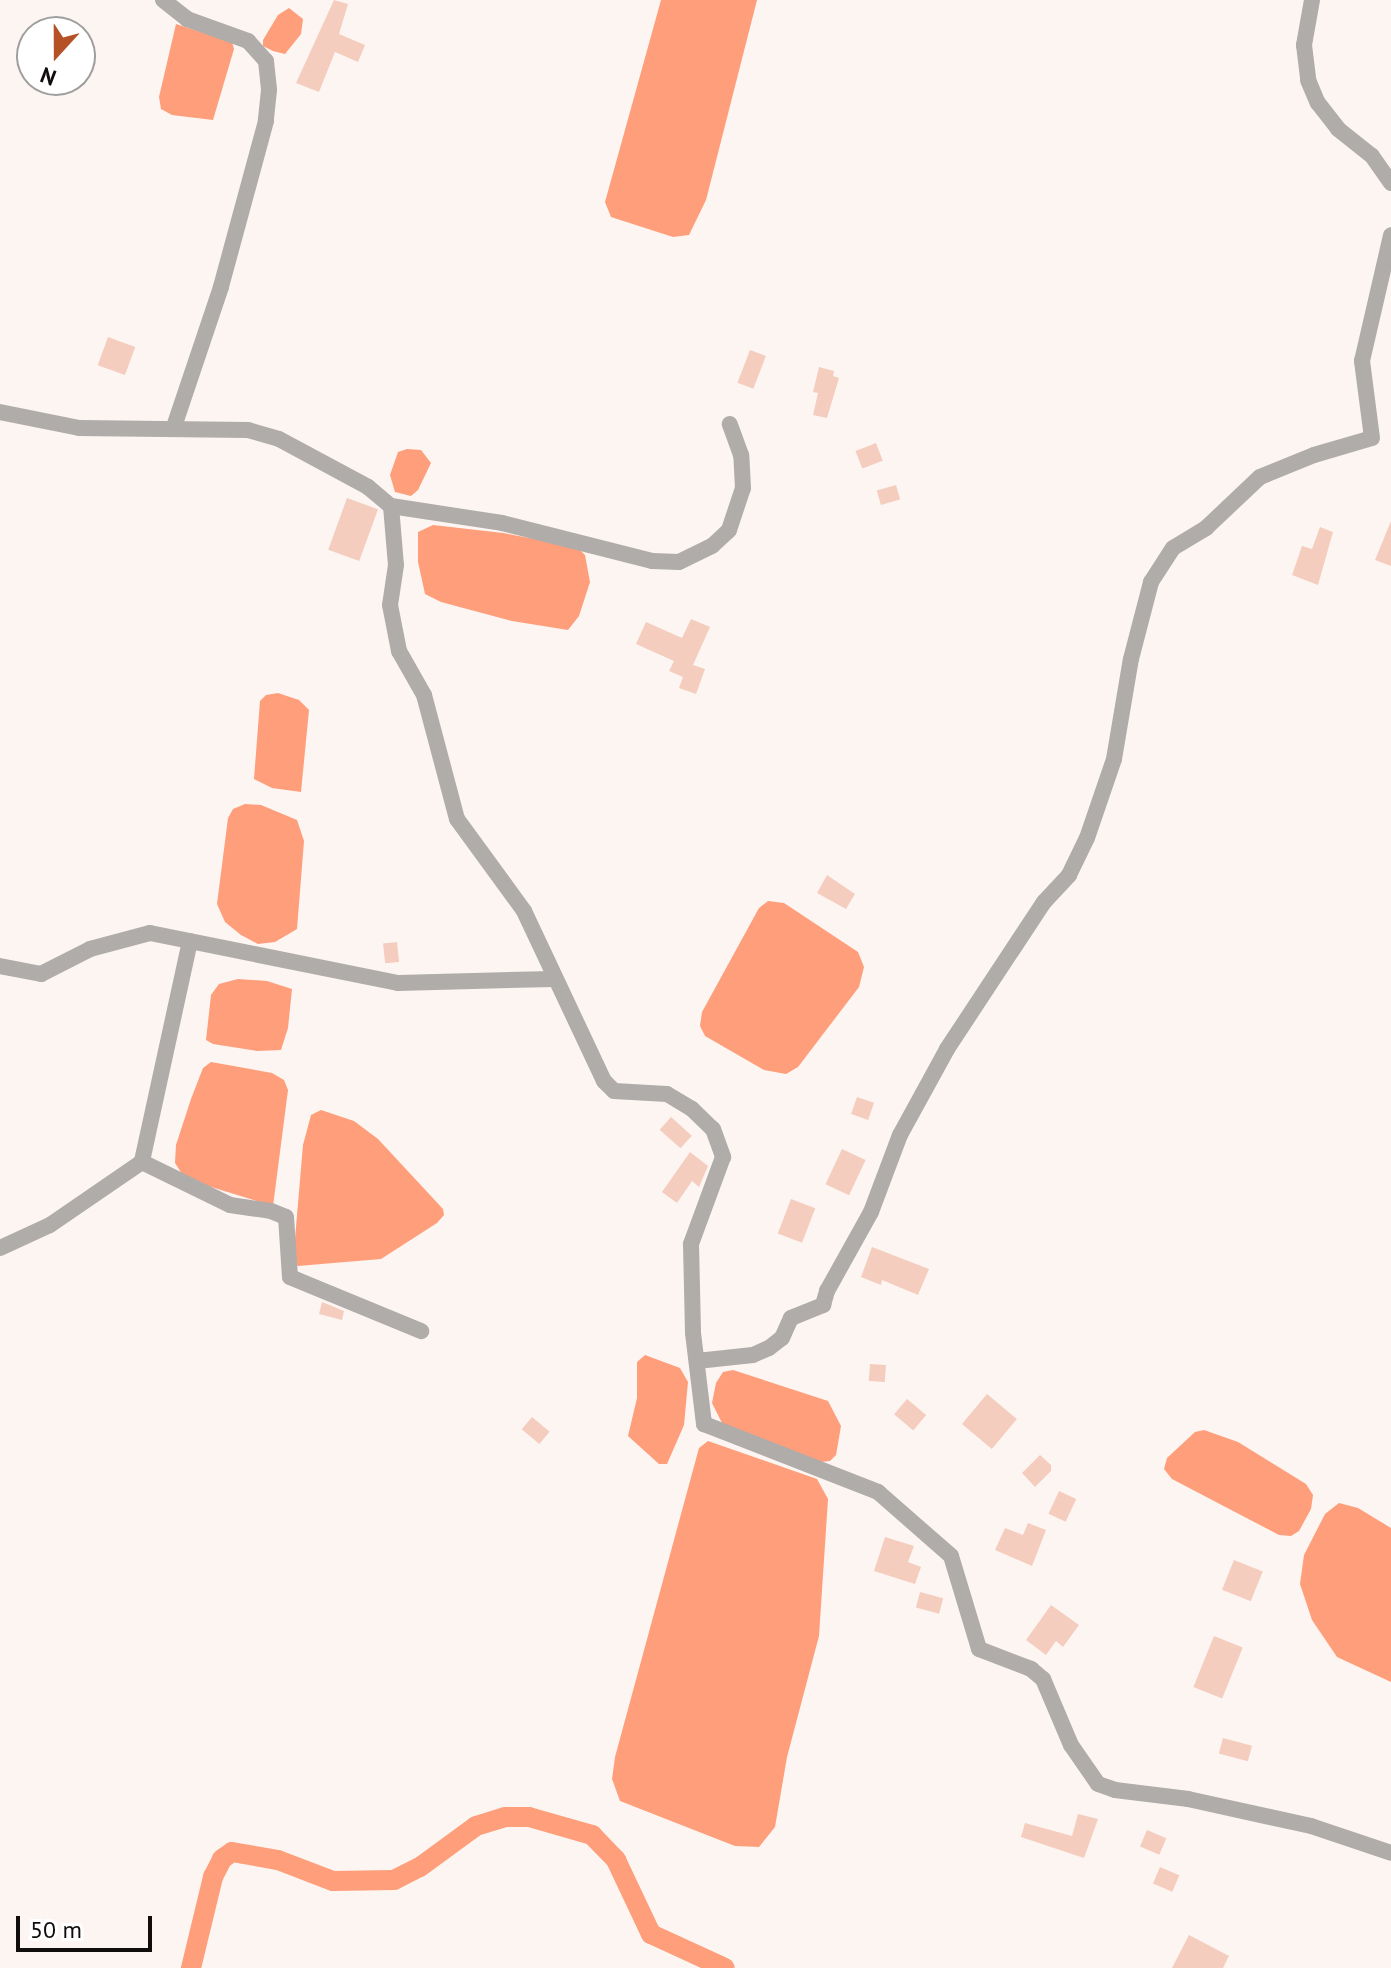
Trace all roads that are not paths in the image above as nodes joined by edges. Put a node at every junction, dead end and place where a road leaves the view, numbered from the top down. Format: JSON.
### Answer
{"nodes":[{"id":1,"x":163,"y":0,"type":"edge"},
{"id":2,"x":1312,"y":0,"type":"edge"},
{"id":3,"x":1391,"y":183,"type":"edge"},
{"id":4,"x":1391,"y":235,"type":"edge"},
{"id":5,"x":0,"y":412,"type":"edge"},
{"id":6,"x":730,"y":424,"type":"dead end"},
{"id":7,"x":174,"y":427,"type":"junction"},
{"id":8,"x":391,"y":506,"type":"junction"},
{"id":9,"x":190,"y":941,"type":"junction"},
{"id":10,"x":0,"y":966,"type":"edge"},
{"id":11,"x":554,"y":979,"type":"junction"},
{"id":12,"x":142,"y":1162,"type":"junction"},
{"id":13,"x":0,"y":1248,"type":"edge"},
{"id":14,"x":421,"y":1331,"type":"dead end"},
{"id":15,"x":697,"y":1361,"type":"junction"},
{"id":16,"x":1391,"y":1853,"type":"edge"}],
"edges":[{"from":1,"to":7,"type":"street"},
{"from":2,"to":3,"type":"street"},
{"from":4,"to":15,"type":"street"},
{"from":5,"to":7,"type":"street"},
{"from":6,"to":8,"type":"street"},
{"from":7,"to":8,"type":"street"},
{"from":8,"to":11,"type":"street"},
{"from":9,"to":10,"type":"street"},
{"from":9,"to":11,"type":"street"},
{"from":9,"to":12,"type":"street"},
{"from":11,"to":15,"type":"street"},
{"from":12,"to":13,"type":"street"},
{"from":12,"to":14,"type":"street"},
{"from":15,"to":16,"type":"street"}]}
